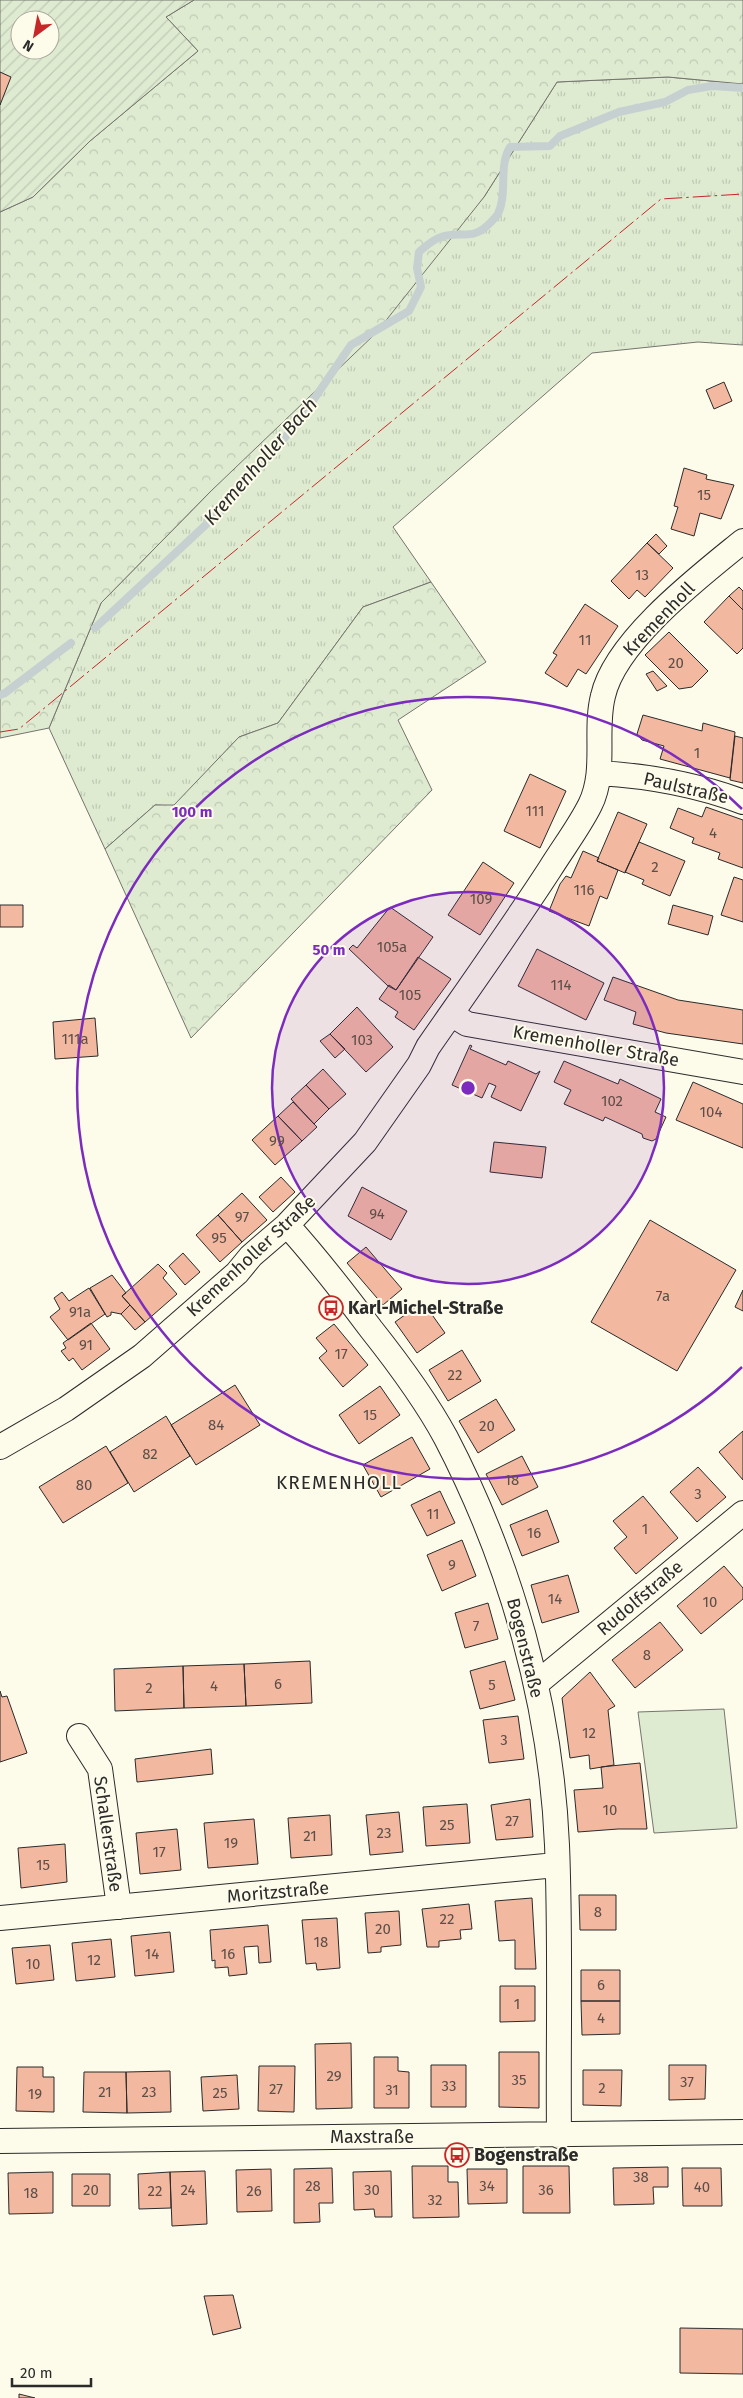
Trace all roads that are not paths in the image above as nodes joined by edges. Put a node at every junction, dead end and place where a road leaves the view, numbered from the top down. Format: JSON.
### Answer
{"nodes":[{"id":1,"x":743,"y":541,"type":"edge"},
{"id":2,"x":598,"y":773,"type":"junction"},
{"id":3,"x":743,"y":802,"type":"edge"},
{"id":4,"x":451,"y":1014,"type":"junction"},
{"id":5,"x":743,"y":1072,"type":"edge"},
{"id":6,"x":287,"y":1225,"type":"junction"},
{"id":7,"x":0,"y":1447,"type":"edge"},
{"id":8,"x":743,"y":1512,"type":"edge"},
{"id":9,"x":536,"y":1684,"type":"junction"},
{"id":10,"x":79,"y":1736,"type":"dead end"},
{"id":11,"x":556,"y":1865,"type":"junction"},
{"id":12,"x":119,"y":1907,"type":"junction"},
{"id":13,"x":0,"y":1918,"type":"edge"},
{"id":14,"x":743,"y":2132,"type":"edge"},
{"id":15,"x":559,"y":2136,"type":"junction"},
{"id":16,"x":0,"y":2141,"type":"edge"}],
"edges":[{"from":1,"to":2,"type":"street","name":"Kremenholl"},
{"from":2,"to":3,"type":"street","name":"Paulstraße"},
{"from":2,"to":4,"type":"street","name":"Kremenholler Straße"},
{"from":4,"to":5,"type":"street","name":"Kremenholler Straße"},
{"from":4,"to":6,"type":"street","name":"Kremenholler Straße"},
{"from":6,"to":7,"type":"street","name":"Kremenholler Straße"},
{"from":6,"to":9,"type":"street","name":"Bogenstraße"},
{"from":8,"to":9,"type":"street","name":"Rudolfstraße"},
{"from":9,"to":11,"type":"street","name":"Bogenstraße"},
{"from":10,"to":12,"type":"street","name":"Schallerstraße"},
{"from":11,"to":12,"type":"street","name":"Moritzstraße"},
{"from":11,"to":15,"type":"street","name":"Bogenstraße"},
{"from":12,"to":13,"type":"street","name":"Moritzstraße"},
{"from":14,"to":15,"type":"street","name":"Maxstraße"},
{"from":15,"to":16,"type":"street","name":"Maxstraße"}]}
